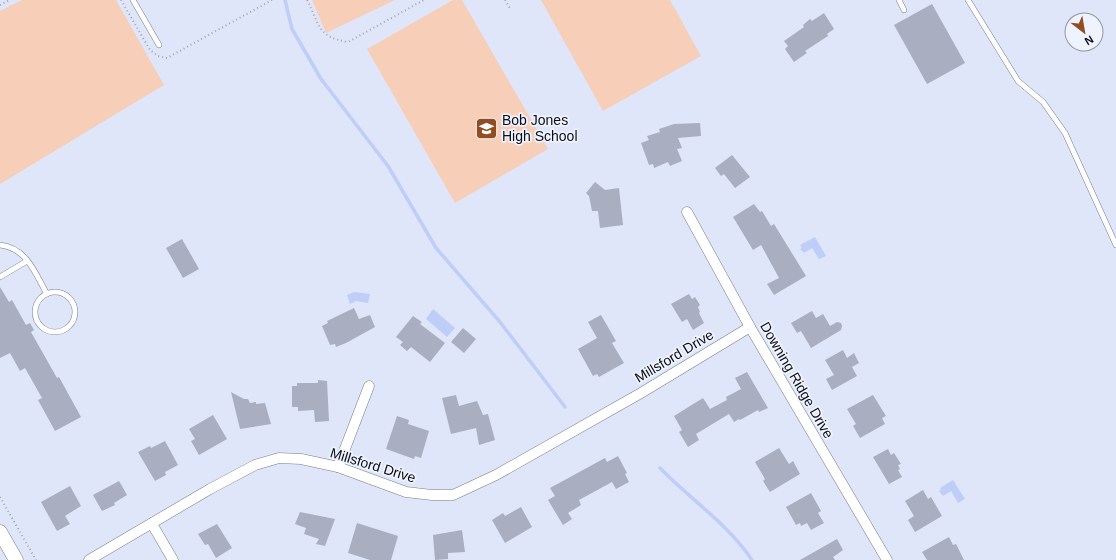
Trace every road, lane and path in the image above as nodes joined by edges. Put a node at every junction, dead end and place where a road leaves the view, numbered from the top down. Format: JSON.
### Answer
{"nodes":[{"id":1,"x":10,"y":0,"type":"edge"},
{"id":2,"x":121,"y":0,"type":"edge"},
{"id":3,"x":133,"y":0,"type":"edge"},
{"id":4,"x":272,"y":0,"type":"edge"},
{"id":5,"x":307,"y":0,"type":"edge"},
{"id":6,"x":424,"y":0,"type":"edge"},
{"id":7,"x":505,"y":0,"type":"edge"},
{"id":8,"x":899,"y":0,"type":"edge"},
{"id":9,"x":968,"y":0,"type":"edge"},
{"id":10,"x":0,"y":5,"type":"edge"},
{"id":11,"x":511,"y":10,"type":"dead end"},
{"id":12,"x":904,"y":10,"type":"dead end"},
{"id":13,"x":159,"y":45,"type":"dead end"},
{"id":14,"x":687,"y":212,"type":"dead end"},
{"id":15,"x":0,"y":245,"type":"edge"},
{"id":16,"x":1116,"y":245,"type":"edge"},
{"id":17,"x":27,"y":260,"type":"junction"},
{"id":18,"x":0,"y":277,"type":"edge"},
{"id":19,"x":47,"y":294,"type":"junction"},
{"id":20,"x":750,"y":327,"type":"junction"},
{"id":21,"x":369,"y":386,"type":"dead end"},
{"id":22,"x":338,"y":467,"type":"junction"},
{"id":23,"x":0,"y":497,"type":"edge"},
{"id":24,"x":152,"y":524,"type":"junction"},
{"id":25,"x":0,"y":532,"type":"edge"},
{"id":26,"x":16,"y":560,"type":"edge"},
{"id":27,"x":36,"y":560,"type":"edge"},
{"id":28,"x":89,"y":560,"type":"edge"},
{"id":29,"x":173,"y":560,"type":"edge"},
{"id":30,"x":887,"y":560,"type":"edge"}],
"edges":[{"from":1,"to":10,"type":"path"},
{"from":2,"to":4,"type":"path"},
{"from":3,"to":13,"type":"lane"},
{"from":5,"to":6,"type":"path"},
{"from":7,"to":11,"type":"path"},
{"from":8,"to":12,"type":"lane"},
{"from":9,"to":16,"type":"lane"},
{"from":14,"to":20,"type":"street","name":"Downing Ridge Drive"},
{"from":15,"to":17,"type":"lane"},
{"from":17,"to":18,"type":"lane"},
{"from":17,"to":19,"type":"lane"},
{"from":19,"to":19,"type":"lane"},
{"from":20,"to":22,"type":"street","name":"Millsford Drive"},
{"from":20,"to":30,"type":"street","name":"Downing Ridge Drive"},
{"from":21,"to":22,"type":"street"},
{"from":22,"to":24,"type":"street","name":"Millsford Drive"},
{"from":23,"to":27,"type":"path"},
{"from":24,"to":28,"type":"street","name":"Millsford Drive"},
{"from":24,"to":29,"type":"street"},
{"from":25,"to":26,"type":"main road"}]}
